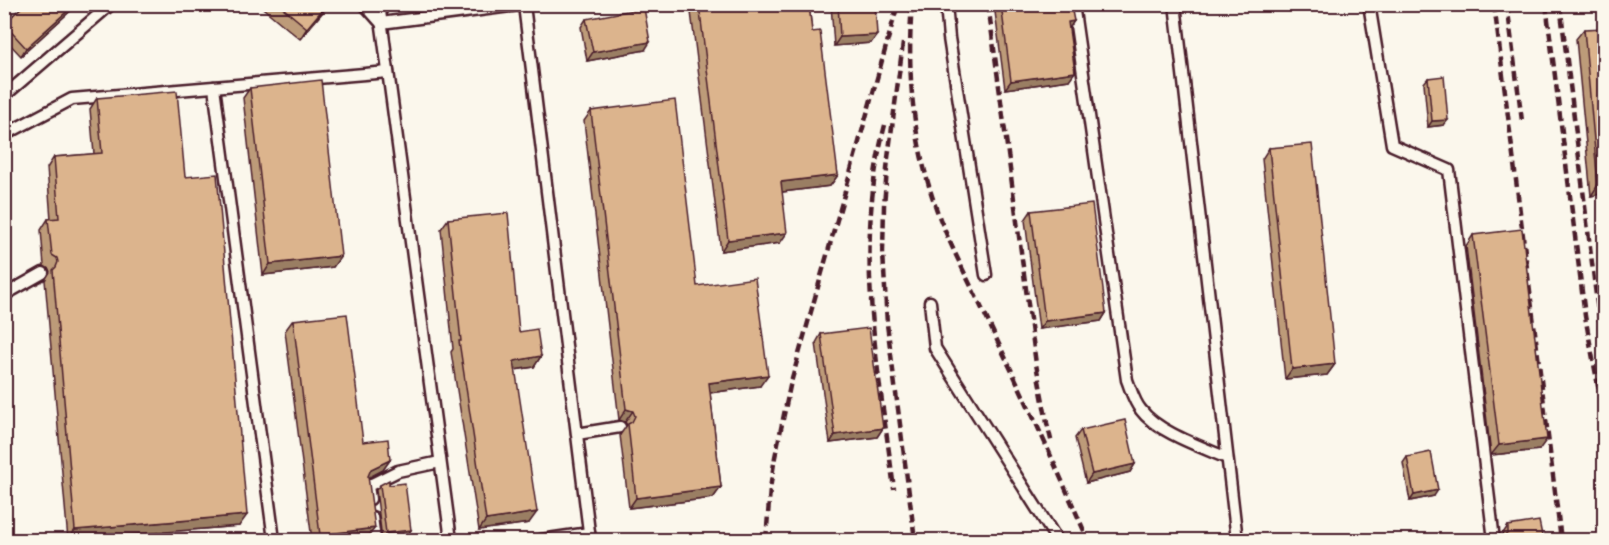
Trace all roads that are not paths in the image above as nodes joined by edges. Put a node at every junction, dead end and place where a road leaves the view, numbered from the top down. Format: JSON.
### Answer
{"nodes":[{"id":1,"x":111,"y":4,"type":"edge"},
{"id":2,"x":364,"y":4,"type":"edge"},
{"id":3,"x":379,"y":4,"type":"edge"},
{"id":4,"x":946,"y":4,"type":"edge"},
{"id":5,"x":1073,"y":4,"type":"edge"},
{"id":6,"x":1175,"y":4,"type":"edge"},
{"id":7,"x":1369,"y":4,"type":"edge"},
{"id":8,"x":525,"y":5,"type":"edge"},
{"id":9,"x":381,"y":23,"type":"junction"},
{"id":10,"x":388,"y":72,"type":"junction"},
{"id":11,"x":214,"y":87,"type":"junction"},
{"id":12,"x":4,"y":96,"type":"edge"},
{"id":13,"x":4,"y":135,"type":"edge"},
{"id":14,"x":43,"y":273,"type":"dead end"},
{"id":15,"x":986,"y":275,"type":"dead end"},
{"id":16,"x":4,"y":296,"type":"edge"},
{"id":17,"x":930,"y":303,"type":"dead end"},
{"id":18,"x":620,"y":427,"type":"dead end"},
{"id":19,"x":577,"y":434,"type":"junction"},
{"id":20,"x":1227,"y":458,"type":"junction"},
{"id":21,"x":440,"y":462,"type":"junction"},
{"id":22,"x":590,"y":537,"type":"edge"},
{"id":23,"x":274,"y":540,"type":"edge"},
{"id":24,"x":375,"y":540,"type":"edge"},
{"id":25,"x":451,"y":540,"type":"edge"},
{"id":26,"x":542,"y":540,"type":"edge"},
{"id":27,"x":1057,"y":540,"type":"edge"},
{"id":28,"x":1237,"y":540,"type":"edge"},
{"id":29,"x":1494,"y":540,"type":"edge"}],
"edges":[{"from":1,"to":12,"type":"lane"},
{"from":2,"to":9,"type":"lane"},
{"from":3,"to":9,"type":"lane"},
{"from":4,"to":15,"type":"lane"},
{"from":5,"to":20,"type":"lane"},
{"from":6,"to":20,"type":"lane"},
{"from":7,"to":29,"type":"lane"},
{"from":8,"to":9,"type":"lane"},
{"from":8,"to":19,"type":"lane"},
{"from":9,"to":10,"type":"lane"},
{"from":10,"to":11,"type":"lane"},
{"from":10,"to":21,"type":"lane"},
{"from":11,"to":13,"type":"lane"},
{"from":11,"to":23,"type":"lane"},
{"from":14,"to":16,"type":"lane"},
{"from":17,"to":27,"type":"lane"},
{"from":18,"to":19,"type":"lane"},
{"from":19,"to":22,"type":"lane"},
{"from":20,"to":28,"type":"lane"},
{"from":21,"to":24,"type":"lane"},
{"from":21,"to":25,"type":"lane"},
{"from":22,"to":26,"type":"lane"}]}
